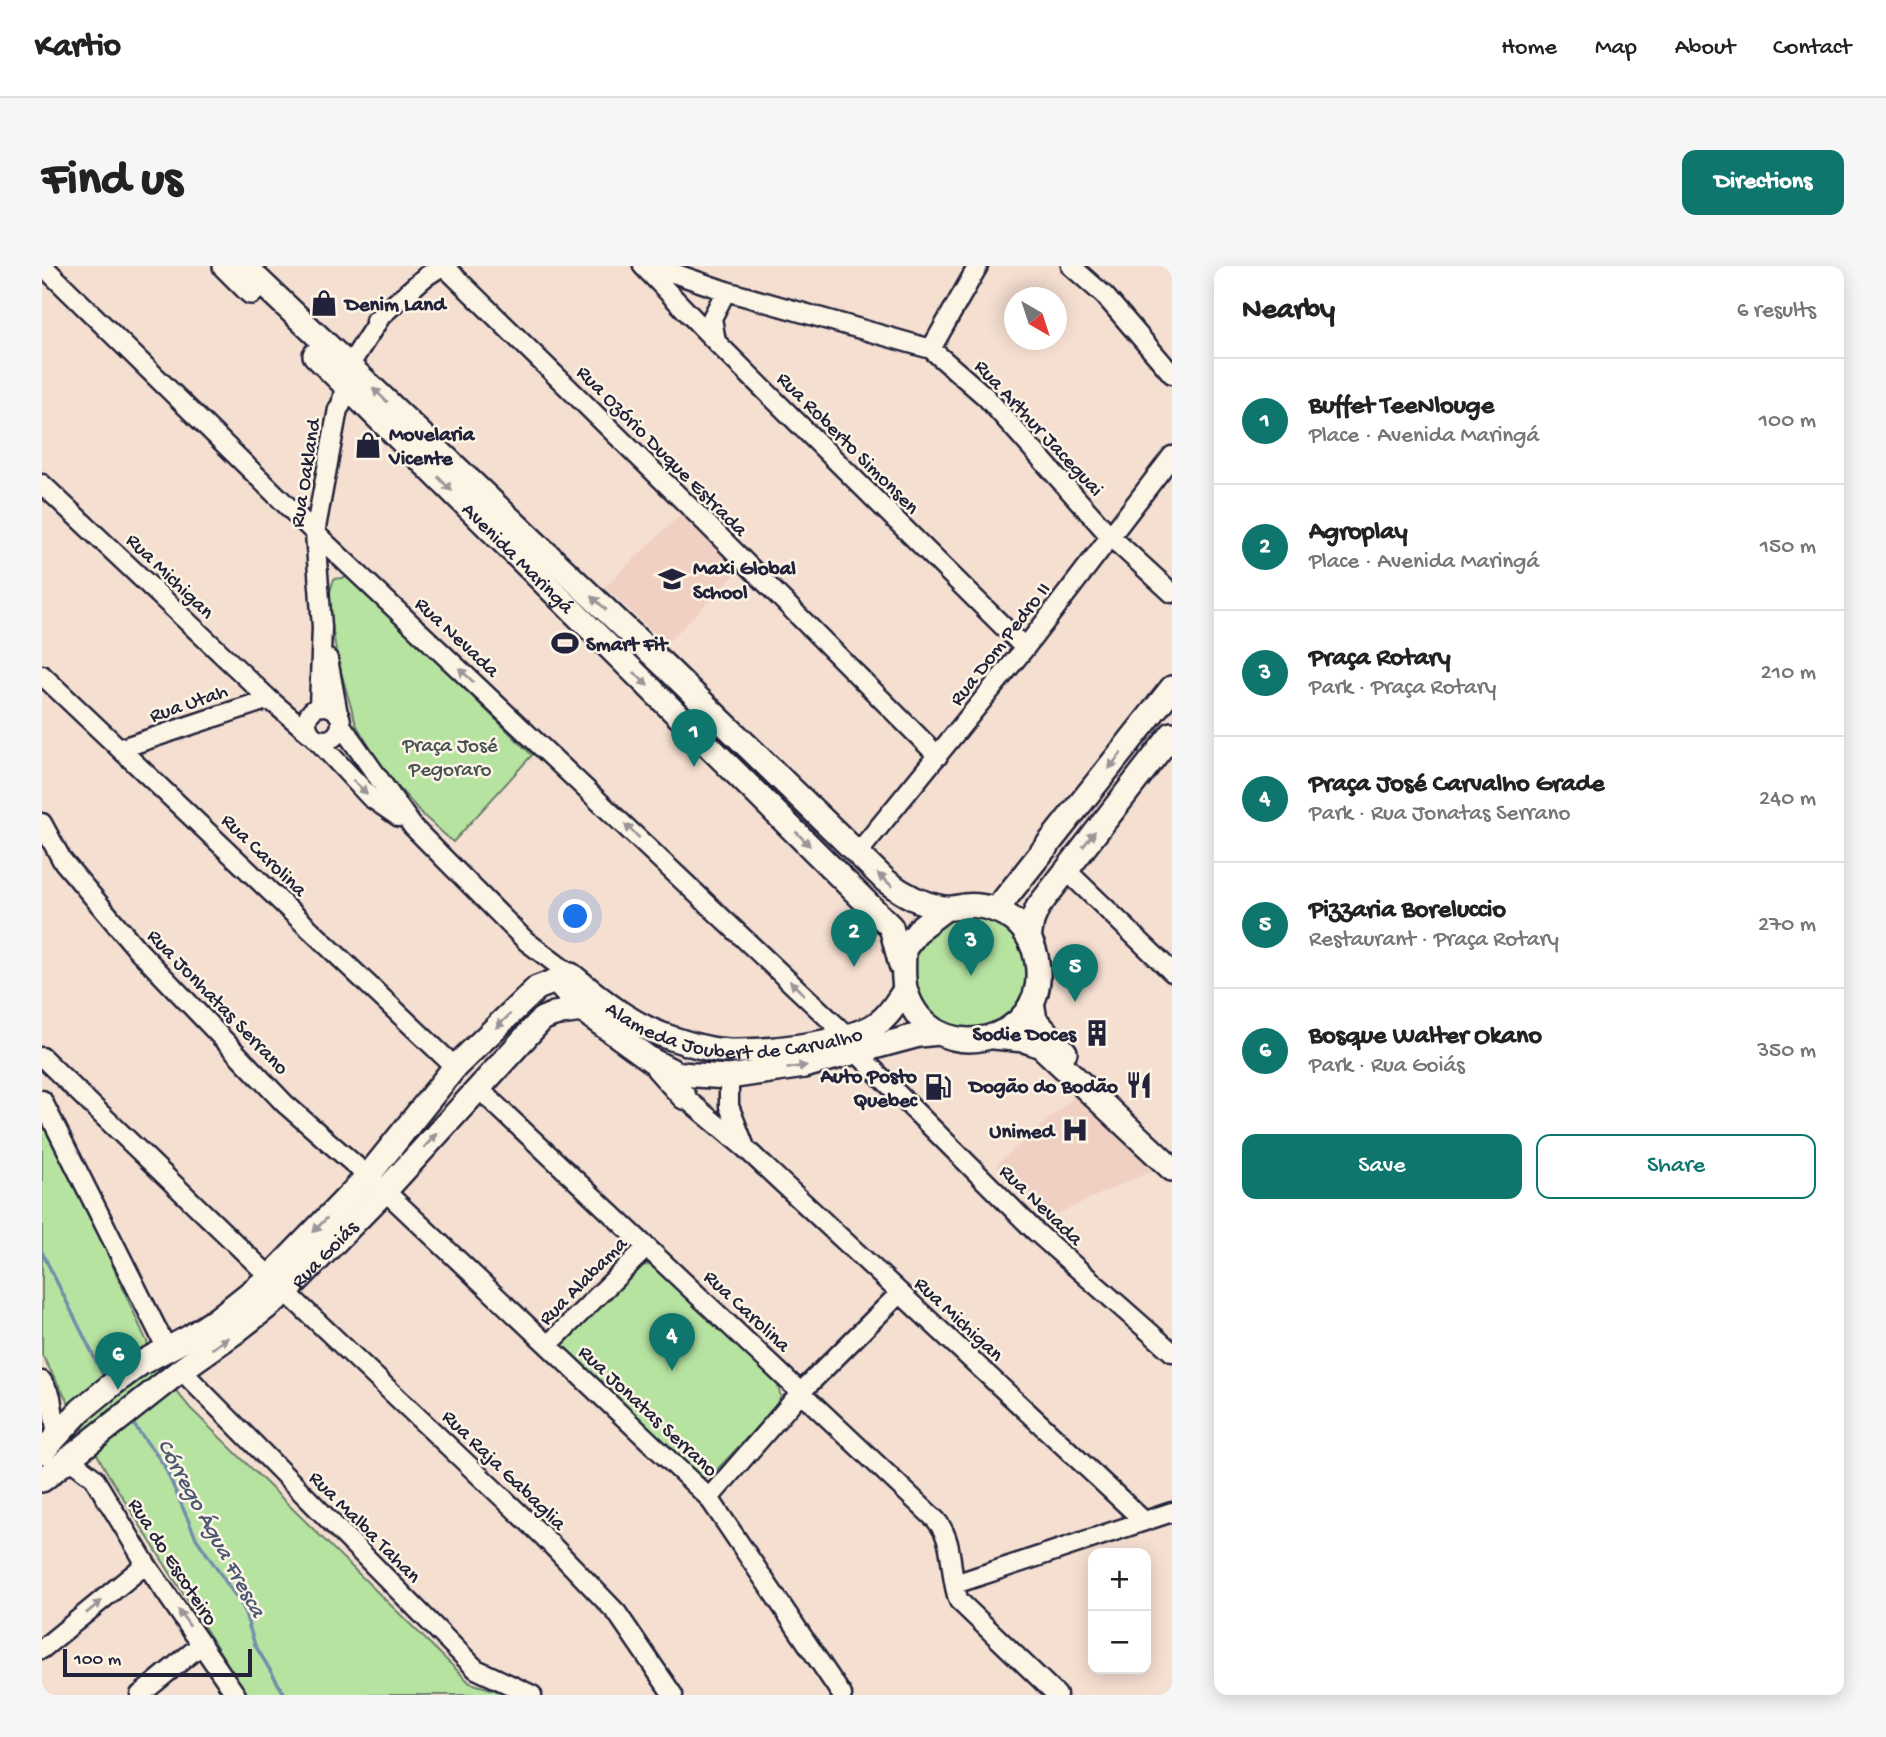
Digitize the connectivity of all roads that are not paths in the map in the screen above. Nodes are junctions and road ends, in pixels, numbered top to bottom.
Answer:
1 (43, 266) edge
2 (225, 266) edge
3 (244, 266) edge
4 (443, 266) edge
5 (643, 266) edge
6 (653, 266) edge
7 (978, 266) edge
8 (1071, 266) edge
9 (726, 291) junction
10 (716, 342) junction
11 (931, 349) junction
12 (343, 372) junction
13 (1172, 374) edge
14 (1172, 456) edge
15 (42, 484) edge
16 (315, 533) junction
17 (1110, 536) junction
18 (1172, 593) edge
19 (322, 627) junction
20 (1025, 648) junction
21 (42, 675) edge
22 (1172, 688) edge
23 (269, 699) junction
24 (314, 710) junction
25 (340, 720) junction
26 (1147, 720) junction
27 (312, 736) junction
28 (1170, 743) edge
29 (122, 748) junction
30 (938, 756) junction
31 (42, 824) edge
32 (413, 827) junction
33 (857, 854) junction
34 (1065, 869) junction
35 (946, 908) junction
36 (996, 910) junction
37 (1029, 938) junction
38 (1172, 972) edge
39 (564, 978) junction
40 (905, 986) junction
41 (1032, 1002) junction
42 (582, 1010) junction
43 (939, 1033) junction
44 (994, 1037) junction
45 (852, 1044) junction
46 (712, 1049) junction
47 (651, 1060) junction
48 (44, 1066) edge
49 (456, 1067) junction
50 (678, 1074) junction
51 (729, 1086) junction
52 (478, 1088) junction
53 (42, 1100) edge
54 (690, 1103) junction
55 (745, 1148) junction
56 (1172, 1152) edge
57 (1172, 1169) edge
58 (376, 1183) junction
59 (647, 1247) junction
60 (278, 1285) junction
61 (900, 1293) junction
62 (548, 1345) junction
63 (167, 1349) junction
64 (1172, 1352) edge
65 (181, 1370) junction
66 (42, 1381) edge
67 (801, 1392) junction
68 (91, 1440) junction
69 (53, 1441) edge
70 (68, 1458) junction
71 (94, 1478) junction
72 (42, 1480) edge
73 (709, 1498) junction
74 (1172, 1512) edge
75 (1144, 1521) junction
76 (146, 1564) junction
77 (955, 1584) junction
78 (202, 1644) junction
79 (42, 1649) edge
80 (140, 1695) edge
81 (236, 1695) edge
82 (532, 1695) edge
83 (674, 1695) edge
84 (842, 1695) edge
85 (1057, 1695) edge

1 - 16 street, Rua Nevada
2 - 12 main road, Avenida Maringá
3 - 12 main road, Avenida Maringá
4 - 12 street, Rua Oakland
4 - 30 street, Rua Ozório Duque Estrada
5 - 10 street, Rua Roberto Simonsen
6 - 9 street, Rua Arthur Jaceguai
7 - 11 street
8 - 13 street
9 - 10 street
9 - 11 street, Rua Arthur Jaceguai
10 - 20 street, Rua Roberto Simonsen
11 - 17 street, Rua Arthur Jaceguai
12 - 16 street, Rua Oakland
33 -> 12 main road, Avenida Maringá
12 -> 40 main road, Avenida Maringá
14 - 17 street, Rua Dom Pedro II
15 - 23 street, Rua Michigan
16 - 19 street, Rua Oakland
45 -> 16 street, Rua Nevada
17 - 18 street, Rua Arthur Jaceguai
17 - 20 street, Rua Dom Pedro II
19 - 24 street, Rua Oakland
19 - 25 street, Rua Oakland
20 - 30 street, Rua Dom Pedro II
21 - 29 street, Rua Carolina
22 - 26 main road
23 - 24 street, Rua Michigan
23 - 27 street, Rua Michigan
23 - 29 street, Rua Utah
24 - 25 street
24 - 27 street
25 - 27 street
25 - 32 street, Rua Michigan
26 - 28 street
26 -> 36 main road
27 -> 32 street, Rua Michigan
34 -> 28 main road
29 - 49 street, Rua Carolina
30 - 33 street, Rua Dom Pedro II
31 - 58 street, Rua Jonhatas Serrano
32 - 39 street, Rua Michigan
35 -> 33 main road, Avenida Maringá
34 - 37 main road
34 - 38 street
35 - 36 main road
35 - 40 main road
36 - 37 main road
37 - 41 main road
39 - 42 main road, Alameda Joubert de Carvalho
39 - 46 main road, Alameda Joubert de Carvalho
39 -> 49 main road, Rua Goiás
40 - 43 main road
40 - 45 main road, Alameda Joubert de Carvalho
41 - 44 main road
41 - 56 main road
42 - 47 main road, Alameda Joubert de Carvalho
42 - 52 main road, Rua Goiás
43 - 44 main road
43 - 45 main road, Alameda Joubert de Carvalho
44 - 57 main road
45 - 46 main road, Alameda Joubert de Carvalho
51 -> 45 main road, Alameda Joubert de Carvalho
45 - 64 street, Rua Nevada
46 - 50 main road
46 - 51 main road
47 - 50 main road, Alameda Joubert de Carvalho
47 - 54 main road
48 - 60 street, Rua Raja Gabaglia
49 - 58 main road, Rua Goiás
50 - 51 main road, Alameda Joubert de Carvalho
50 - 54 street
51 - 54 street
51 - 55 street, Rua Michigan
58 -> 52 main road, Rua Goiás
52 - 59 street, Rua Carolina
53 - 63 street
54 - 55 street, Rua Michigan
55 - 61 street, Rua Michigan
58 - 60 main road, Rua Goiás
58 - 62 street, Rua Jonatas Serrano
59 - 62 street, Rua Alabama
59 - 67 street, Rua Carolina
60 - 63 main road, Rua Goiás
65 -> 60 main road, Rua Goiás
60 - 83 street, Rua Raja Gabaglia
61 - 67 street
61 - 75 street, Rua Michigan
62 - 73 street, Rua Jonatas Serrano
63 - 69 main road, Rua Goiás
65 - 68 main road, Rua Goiás
65 - 69 main road
65 - 82 street, Rua Malba Tahan
66 - 69 street
67 - 73 street
67 - 77 street, Rua Carolina
68 - 70 main road, Rua Goiás
68 - 71 street
69 - 70 main road
70 - 71 street, Rua do Escoteiro
70 - 72 main road, Rua Goiás
71 - 76 street, Rua do Escoteiro
73 - 84 street, Rua Jonatas Serrano
74 - 75 street
75 - 77 street
78 -> 76 street, Rua do Escoteiro
79 -> 76 street
77 - 85 street
78 - 80 street
78 - 81 street, Rua do Escoteiro

